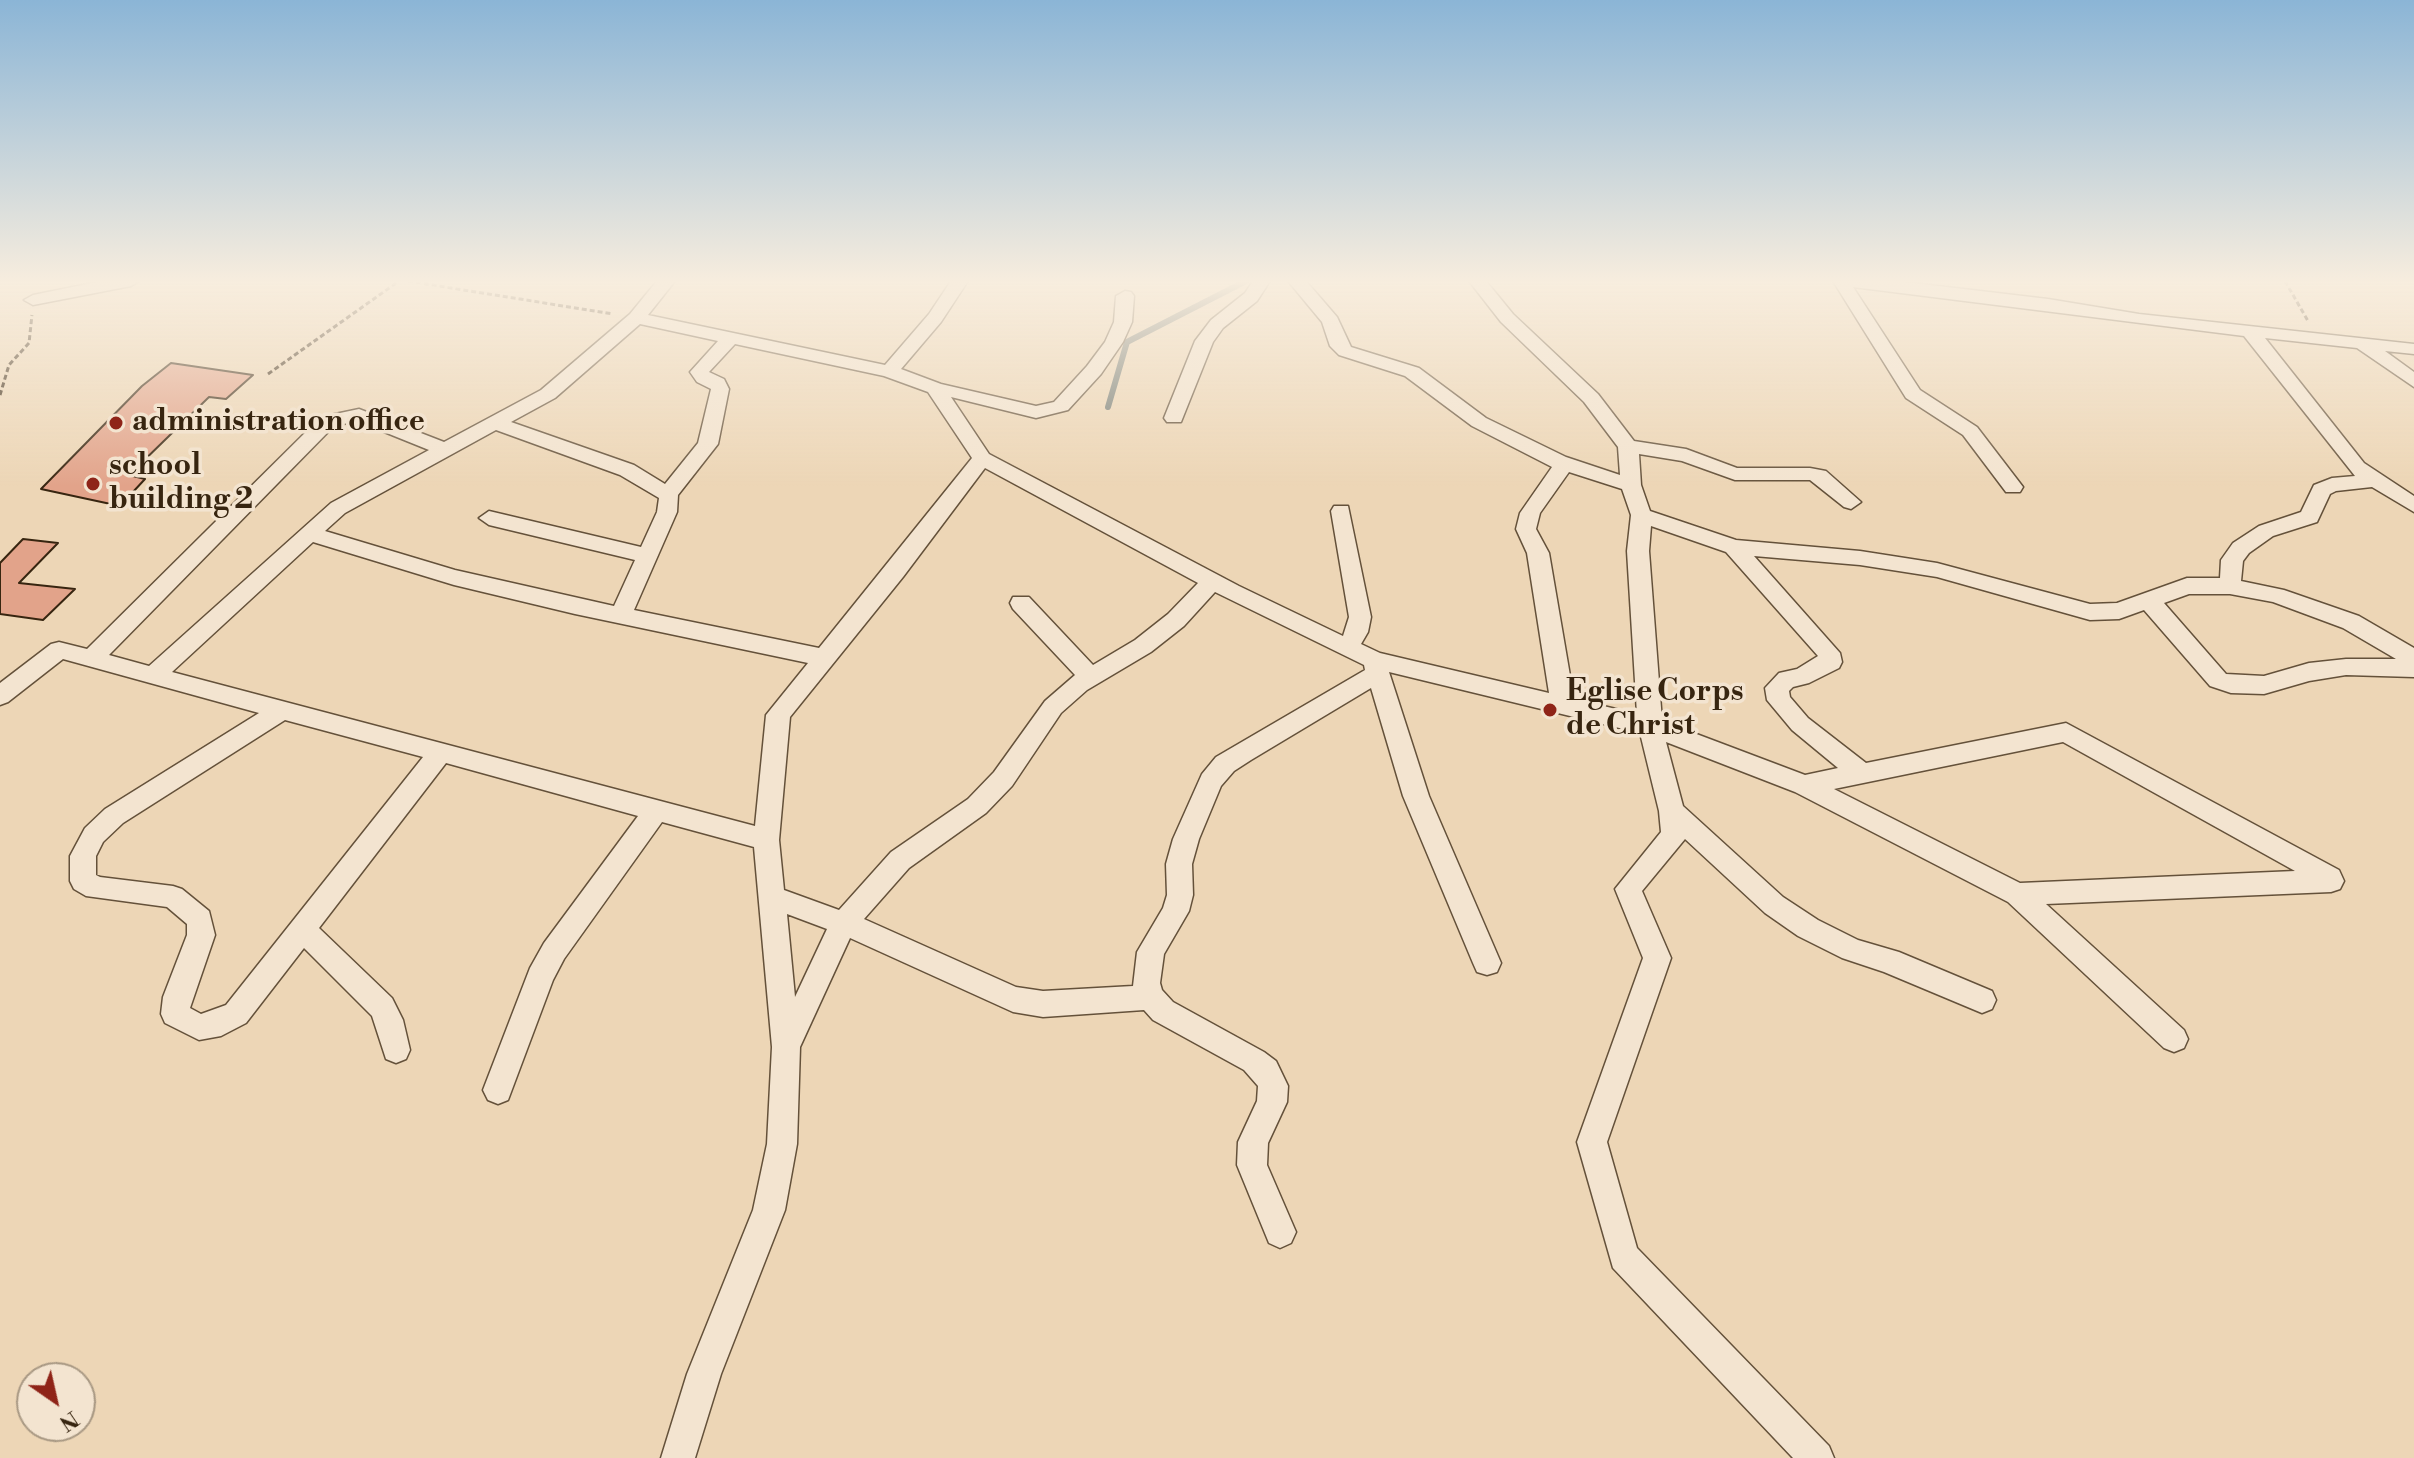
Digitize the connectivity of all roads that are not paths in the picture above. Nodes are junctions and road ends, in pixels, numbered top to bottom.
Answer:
1 (600, 349) edge
2 (721, 349) edge
3 (788, 349) edge
4 (908, 349) edge
5 (1109, 349) edge
6 (1201, 349) edge
7 (1343, 349) edge
8 (1540, 349) edge
9 (1886, 349) edge
10 (2264, 349) edge
11 (2369, 349) edge
12 (889, 371) junction
13 (2414, 381) edge
14 (935, 388) junction
15 (1174, 418) dead end
16 (494, 423) junction
17 (1628, 446) junction
18 (446, 450) junction
19 (982, 458) junction
20 (1565, 464) junction
21 (2373, 480) junction
22 (1631, 485) junction
23 (2013, 487) dead end
24 (668, 494) junction
25 (1851, 502) dead end
26 (2414, 505) edge
27 (1341, 511) dead end
28 (1641, 515) junction
29 (489, 518) dead end
30 (309, 534) junction
31 (1734, 547) junction
32 (647, 556) junction
33 (1213, 581) junction
34 (2230, 586) junction
35 (2150, 602) junction
36 (1021, 603) dead end
37 (621, 615) junction
38 (1348, 647) junction
39 (825, 658) junction
40 (91, 659) junction
41 (2414, 659) edge
42 (1376, 666) junction
43 (2414, 668) edge
44 (153, 675) junction
45 (1091, 677) junction
46 (0, 696) edge
47 (1563, 704) junction
48 (282, 710) junction
49 (1650, 726) junction
50 (440, 753) junction
51 (1860, 772) junction
52 (1804, 785) junction
53 (657, 810) junction
54 (1672, 811) junction
55 (766, 840) junction
56 (2017, 894) junction
57 (771, 897) junction
58 (843, 924) junction
59 (302, 929) junction
60 (1487, 963) dead end
61 (1150, 997) junction
62 (1982, 1000) dead end
63 (2174, 1039) dead end
64 (786, 1047) junction
65 (396, 1050) dead end
66 (498, 1090) dead end
67 (1280, 1232) dead end
68 (678, 1458) edge
69 (1817, 1458) edge

1 - 16 street
2 - 24 street
3 - 12 street
4 - 12 street
5 - 14 street
6 - 15 street
7 - 20 street
8 - 17 street
9 - 23 street
10 - 21 street
11 - 13 street
12 - 14 street
14 - 19 street
16 - 18 street
16 - 24 street
17 - 22 street
17 - 25 street
18 - 30 street
18 - 40 street
19 - 33 street
19 - 39 street
20 - 22 street
20 - 47 street
21 - 26 street
21 - 34 street
22 - 28 street
24 - 32 street
27 - 38 street
28 - 31 street
28 - 49 street
29 - 32 street
30 - 37 street
30 - 44 street
31 - 35 street
31 - 51 street
32 - 37 street
33 - 38 street
33 - 45 street
34 - 35 street
34 - 41 street
35 - 43 street
36 - 45 street
37 - 39 street
38 - 42 street
39 - 55 street
40 - 44 street
40 - 46 street
42 - 47 street
42 - 60 street
42 - 61 street
44 - 48 street
45 - 58 street
47 - 49 street
48 - 50 street
48 - 59 street
49 - 52 street
49 - 54 street
50 - 53 street
50 - 59 street
51 - 52 street
51 - 56 street
52 - 56 street
53 - 55 street
53 - 66 street
54 - 62 street
54 - 69 street
55 - 57 street
56 - 63 street
57 - 58 street
57 - 64 street
58 - 61 street
58 - 64 street
59 - 65 street
61 - 67 street
64 - 68 street

